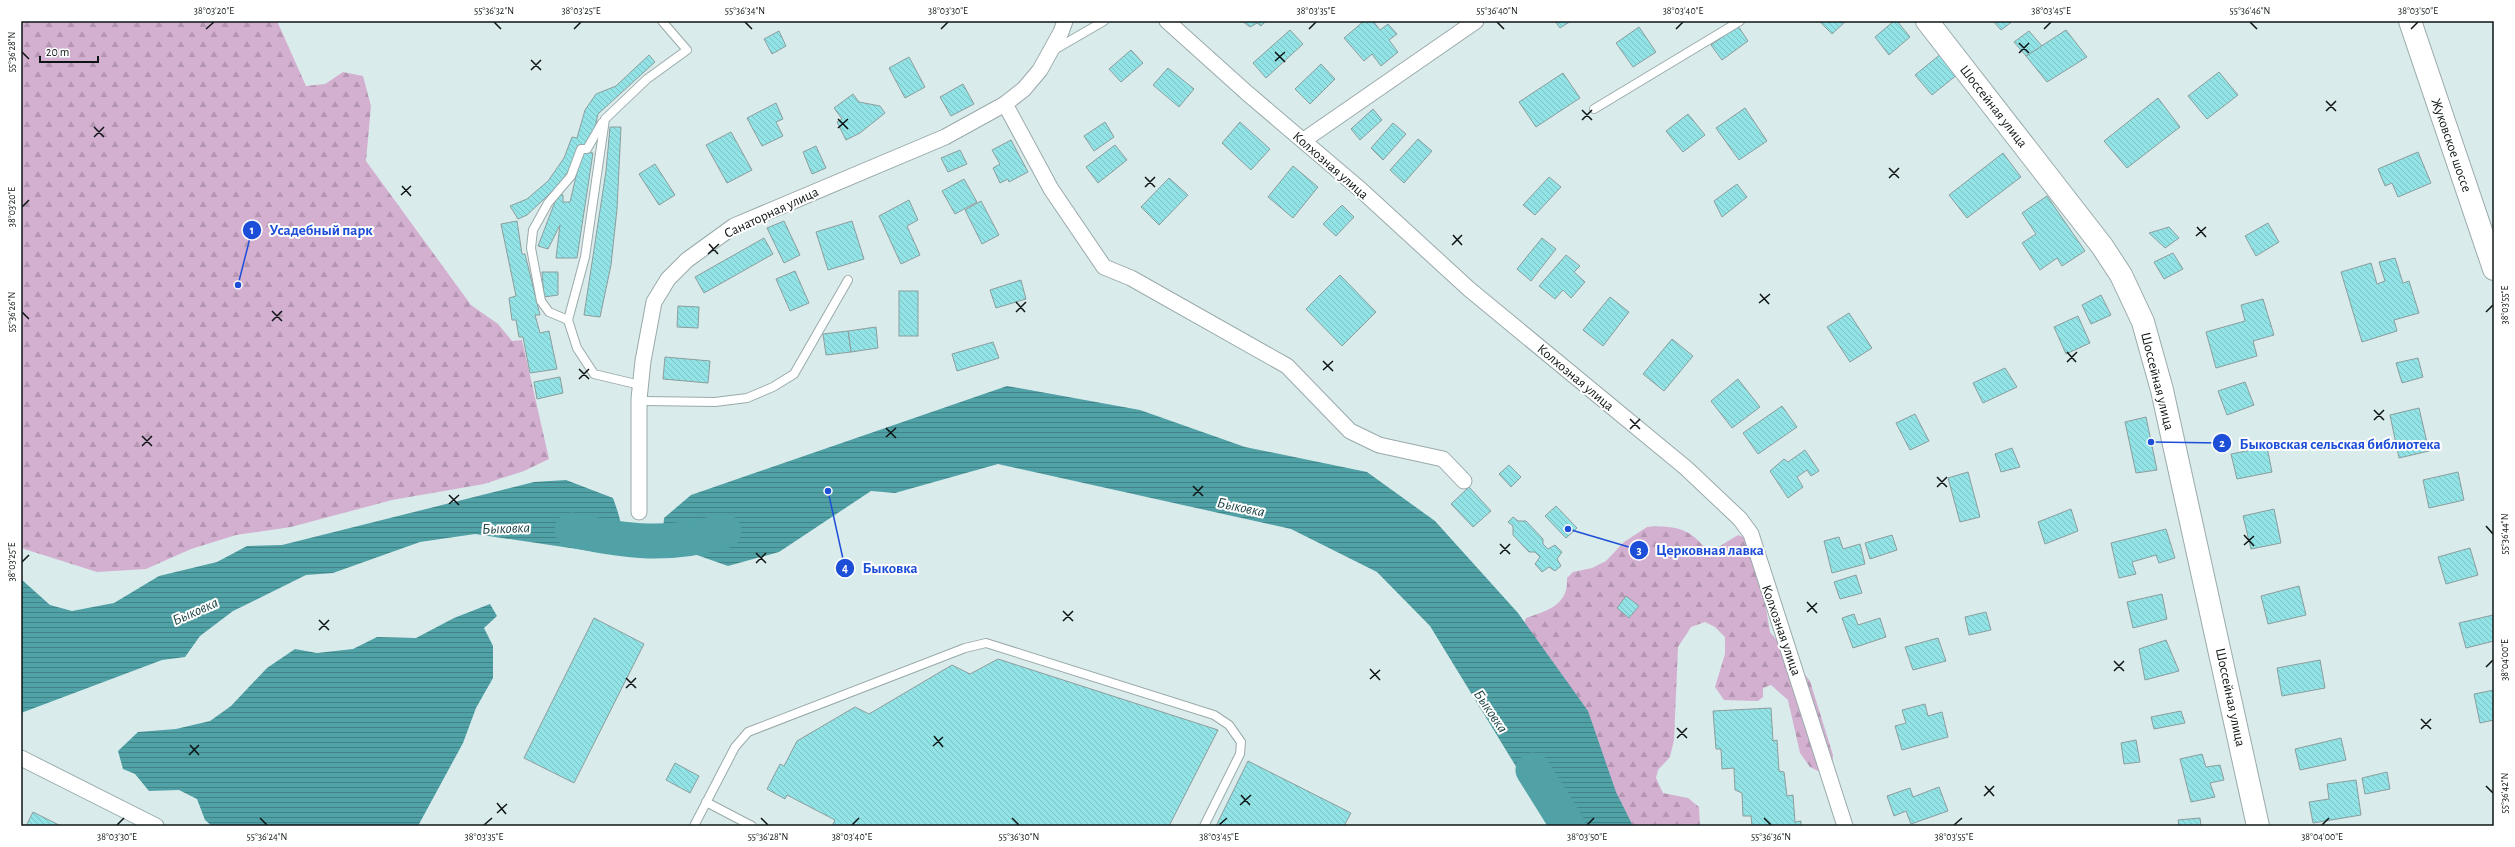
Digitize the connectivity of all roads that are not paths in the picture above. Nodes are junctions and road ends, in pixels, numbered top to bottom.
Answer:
1 (662, 21) edge
2 (1065, 21) edge
3 (1104, 21) edge
4 (1167, 21) edge
5 (1476, 21) edge
6 (1740, 21) edge
7 (1927, 21) edge
8 (2410, 21) edge
9 (1050, 52) junction
10 (1005, 104) junction
11 (1594, 109) dead end
12 (605, 119) junction
13 (1304, 140) junction
14 (2494, 269) edge
15 (848, 280) dead end
16 (568, 320) junction
17 (640, 386) junction
18 (645, 400) dead end
19 (1464, 481) dead end
20 (639, 512) dead end
21 (21, 758) edge
22 (706, 802) junction
23 (156, 826) edge
24 (694, 826) edge
25 (752, 826) edge
26 (1204, 826) edge
27 (1845, 826) edge
28 (2258, 826) edge

1 - 12 lane
2 - 9 street, Санаторная улица
3 - 9 lane
4 - 13 street, Колхозная улица
5 - 13 street
6 - 11 lane
7 - 28 street, Шоссейная улица
8 - 14 street, Жуковское шоссе
9 - 10 street, Санаторная улица
10 - 17 street, Санаторная улица
10 - 19 street
12 - 16 lane
12 - 16 lane
13 - 27 street, Колхозная улица
15 - 18 lane
16 - 17 lane
17 - 20 street, Санаторная улица
21 - 23 street
22 - 24 lane
22 - 25 lane
22 - 26 lane

